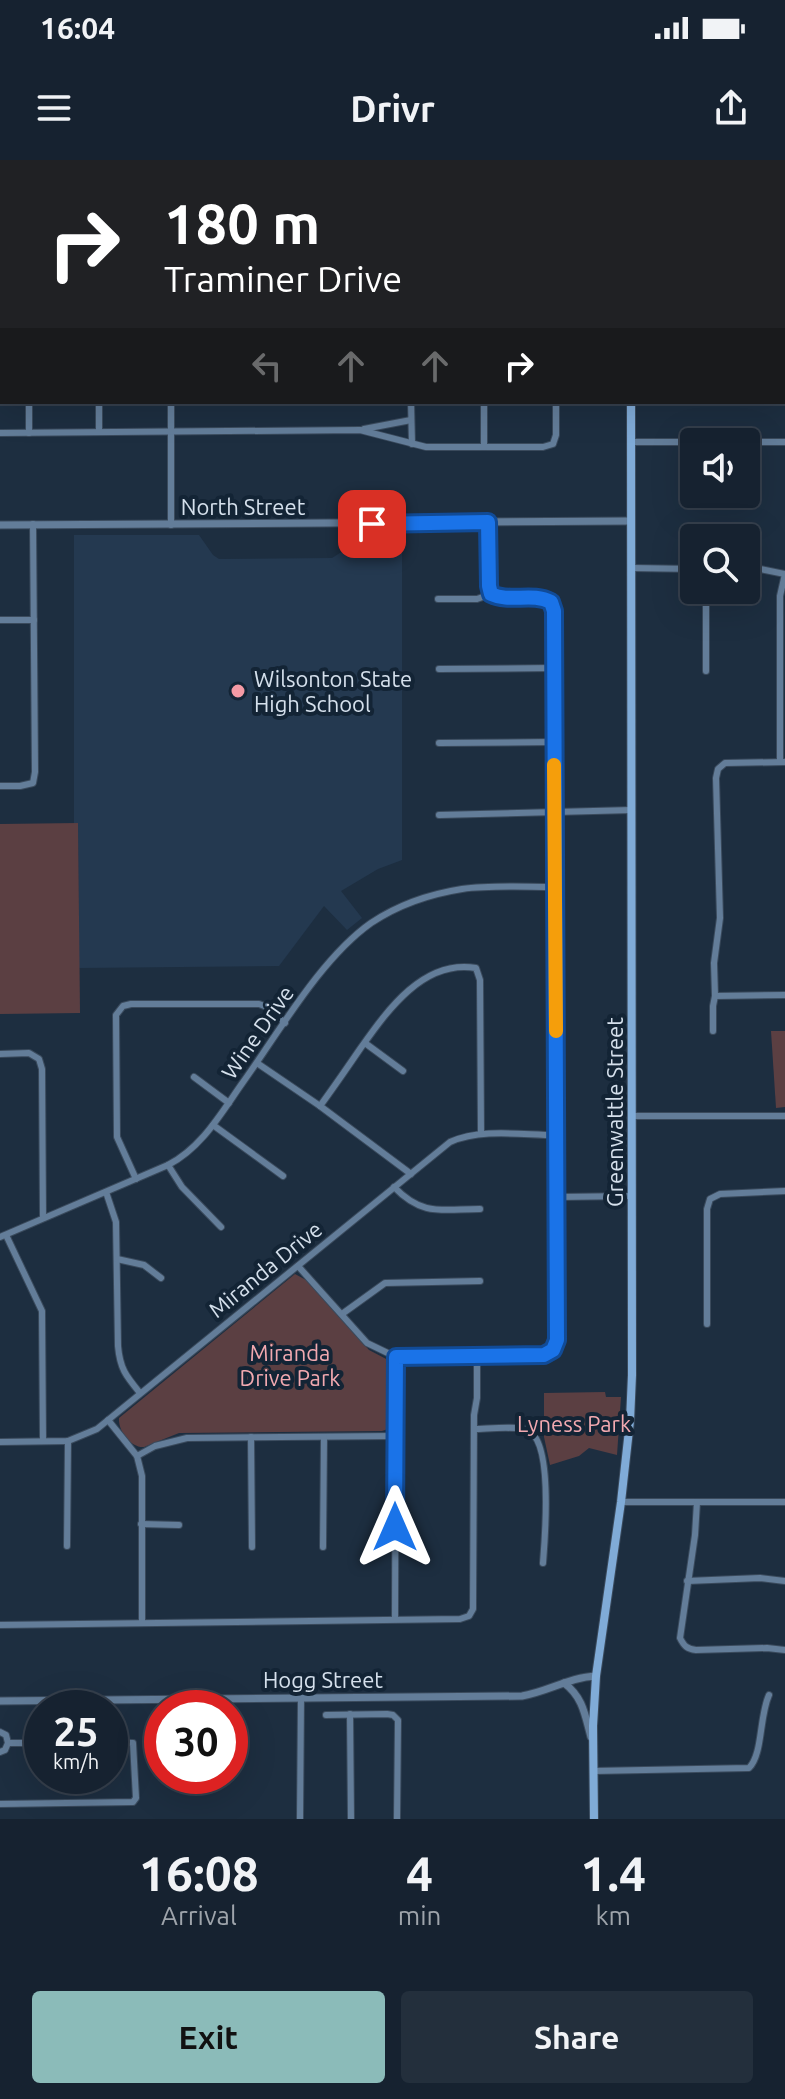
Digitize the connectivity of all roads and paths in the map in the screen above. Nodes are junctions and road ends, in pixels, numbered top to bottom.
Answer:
1 (29, 404) edge
2 (99, 404) edge
3 (171, 404) edge
4 (411, 404) edge
5 (484, 404) edge
6 (556, 404) edge
7 (631, 404) edge
8 (411, 420) junction
9 (360, 430) junction
10 (171, 431) junction
11 (99, 432) junction
12 (0, 433) edge
13 (29, 433) junction
14 (631, 442) junction
15 (785, 442) edge
16 (412, 444) junction
17 (484, 447) junction
18 (631, 521) junction
19 (488, 522) junction
20 (33, 524) junction
21 (0, 525) edge
22 (171, 525) junction
23 (632, 568) junction
24 (680, 569) edge
25 (760, 569) edge
26 (785, 574) edge
27 (491, 594) junction
28 (438, 599) dead end
29 (706, 604) edge
30 (0, 620) edge
31 (34, 620) junction
32 (554, 668) junction
33 (439, 669) dead end
34 (706, 671) dead end
35 (554, 742) junction
36 (439, 743) dead end
37 (782, 762) edge
38 (0, 786) edge
39 (632, 810) junction
40 (555, 812) junction
41 (439, 815) dead end
42 (554, 887) junction
43 (785, 995) edge
44 (715, 996) junction
45 (285, 1023) junction
46 (713, 1031) dead end
47 (365, 1043) junction
48 (0, 1054) edge
49 (257, 1063) junction
50 (403, 1071) dead end
51 (194, 1077) dead end
52 (229, 1103) junction
53 (320, 1106) junction
54 (632, 1116) junction
55 (785, 1116) edge
56 (213, 1125) junction
57 (481, 1134) junction
58 (556, 1135) junction
59 (168, 1165) junction
60 (411, 1174) junction
61 (283, 1176) dead end
62 (136, 1179) junction
63 (394, 1187) junction
64 (785, 1191) edge
65 (106, 1192) junction
66 (632, 1196) junction
67 (557, 1197) junction
68 (480, 1209) dead end
69 (43, 1218) junction
70 (221, 1227) dead end
71 (3, 1236) edge
72 (117, 1259) junction
73 (298, 1266) junction
74 (161, 1278) dead end
75 (480, 1281) dead end
76 (342, 1314) junction
77 (707, 1324) dead end
78 (477, 1355) junction
79 (396, 1357) junction
80 (140, 1393) junction
81 (108, 1420) junction
82 (474, 1429) junction
83 (395, 1436) junction
84 (251, 1437) junction
85 (324, 1437) junction
86 (43, 1441) junction
87 (68, 1441) junction
88 (0, 1442) edge
89 (137, 1456) junction
90 (621, 1502) junction
91 (697, 1502) junction
92 (785, 1502) edge
93 (141, 1524) junction
94 (179, 1525) dead end
95 (67, 1546) dead end
96 (252, 1547) dead end
97 (323, 1547) dead end
98 (543, 1563) dead end
99 (687, 1581) junction
100 (785, 1581) edge
101 (395, 1619) junction
102 (142, 1623) junction
103 (0, 1625) edge
104 (785, 1650) edge
105 (596, 1676) junction
106 (564, 1683) junction
107 (769, 1695) dead end
108 (301, 1698) junction
109 (0, 1701) edge
110 (350, 1714) junction
111 (326, 1715) dead end
112 (0, 1732) edge
113 (8, 1743) junction
114 (24, 1743) edge
115 (128, 1743) edge
116 (593, 1746) junction
117 (0, 1752) edge
118 (593, 1771) junction
119 (0, 1804) edge
120 (300, 1819) edge
121 (351, 1819) edge
122 (397, 1819) edge
123 (594, 1819) edge

1 - 13 street
2 - 11 street
3 - 10 street
4 - 8 street
5 - 17 street
6 - 17 street
7 - 14 main road, Greenwattle Street
8 - 9 street
8 - 16 street
9 - 10 street
9 - 16 street
10 - 11 street
10 - 22 street
11 - 13 street
12 - 13 street
14 - 15 street
14 - 18 main road, Greenwattle Street
16 - 17 street
18 - 19 street, North Street
18 - 23 main road, Greenwattle Street
19 - 22 street, North Street
19 - 27 street
20 - 21 street, North Street
20 - 22 street, North Street
20 - 31 street
23 - 24 street
23 - 39 main road, Greenwattle Street
25 - 26 street
26 - 37 street
27 - 28 street
27 - 32 street
29 - 34 street
30 - 31 street
31 - 38 street
32 - 33 street
32 - 35 street
35 - 36 street
35 - 40 street
37 - 44 street
39 - 40 street
39 - 54 main road, Greenwattle Street
40 - 41 street
40 - 42 street
42 - 45 street, Wine Drive
42 - 58 street
43 - 44 street
44 - 46 street
45 - 49 street, Wine Drive
45 - 62 street
47 - 50 street
47 - 53 street
47 - 57 street
48 - 69 street
49 - 52 street, Wine Drive
49 - 53 street
51 - 52 street
52 - 56 street, Wine Drive
53 - 60 street
54 - 55 street
54 - 66 main road, Greenwattle Street
56 - 59 street, Wine Drive
56 - 61 street
57 - 58 street, Miranda Drive
57 - 60 street, Miranda Drive
58 - 67 street
59 - 62 street, Wine Drive
59 - 70 street
60 - 63 street, Miranda Drive
62 - 65 street, Wine Drive
63 - 68 street
63 - 73 street, Miranda Drive
64 - 77 street
65 - 69 street, Wine Drive
65 - 72 street
66 - 67 street
66 - 90 main road, Greenwattle Street
67 - 78 street
69 - 71 street, Wine Drive
71 - 86 street
72 - 74 street
72 - 80 street
73 - 76 street
73 - 80 street, Miranda Drive
75 - 76 street
76 - 79 street
78 - 79 street
78 - 82 street
79 - 83 street
80 - 81 street, Miranda Drive
81 - 87 street, Miranda Drive
81 - 89 street
82 - 98 street
82 - 101 street
83 - 85 street
83 - 101 street
84 - 85 street
84 - 89 street
84 - 96 street
85 - 97 street
86 - 87 street, Miranda Drive
86 - 88 street, Miranda Drive
87 - 95 street
89 - 93 street
90 - 91 street
90 - 105 main road, Greenwattle Street
91 - 92 street
91 - 99 street
93 - 94 street
93 - 102 street
99 - 100 street
99 - 104 street
101 - 102 street
102 - 103 street
105 - 106 street, Hogg Street
105 - 116 main road, Greenwattle Street
106 - 108 street, Hogg Street
106 - 116 street
107 - 118 street
108 - 109 street, Hogg Street
108 - 120 street
110 - 111 street
110 - 121 street
110 - 122 street
112 - 113 street
113 - 114 street
113 - 117 street
115 - 119 street
116 - 118 main road, Greenwattle Street
118 - 123 main road, Greenwattle Street

